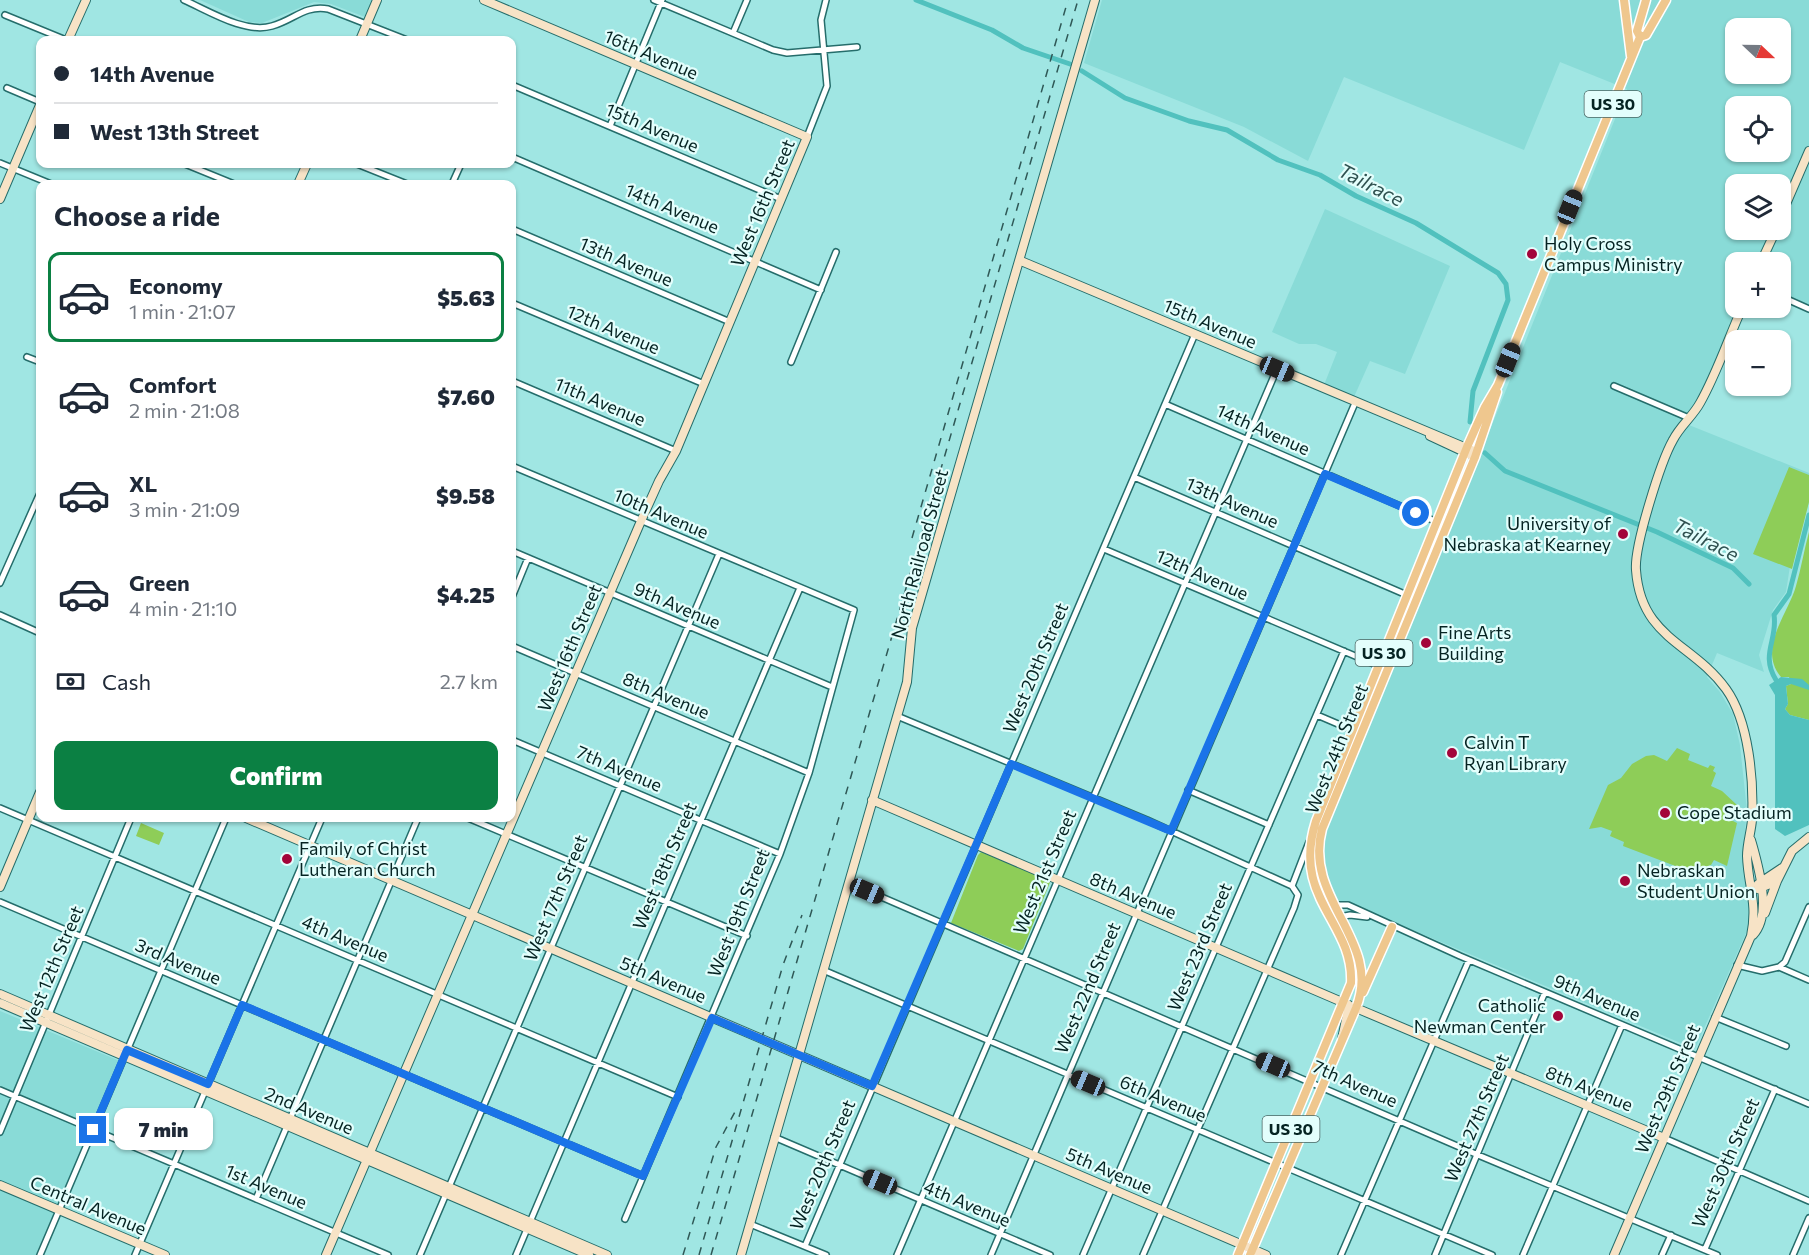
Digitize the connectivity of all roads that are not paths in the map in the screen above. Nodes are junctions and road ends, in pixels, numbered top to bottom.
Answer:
1 (86, 0) edge
2 (184, 0) edge
3 (377, 0) edge
4 (484, 0) edge
5 (654, 0) edge
6 (747, 0) edge
7 (826, 0) edge
8 (1095, 0) edge
9 (1624, 0) edge
10 (1646, 0) edge
11 (1666, 0) edge
12 (662, 2) edge
13 (5, 15) dead end
14 (367, 24) junction
15 (733, 33) junction
16 (57, 36) edge
17 (69, 36) edge
18 (362, 36) edge
19 (397, 36) edge
20 (1640, 37) junction
21 (857, 47) dead end
22 (824, 51) junction
23 (1631, 58) junction
24 (636, 65) junction
25 (516, 87) edge
26 (7, 88) dead end
27 (36, 102) edge
28 (36, 114) edge
29 (610, 126) junction
30 (807, 137) junction
31 (1809, 151) edge
32 (516, 159) edge
33 (0, 163) edge
34 (195, 168) edge
35 (367, 168) edge
36 (13, 169) junction
37 (41, 180) edge
38 (224, 180) edge
39 (396, 180) edge
40 (1791, 193) edge
41 (0, 199) edge
42 (781, 199) junction
43 (516, 231) edge
44 (836, 252) dead end
45 (755, 261) junction
46 (1021, 261) junction
47 (821, 290) junction
48 (1791, 301) edge
49 (516, 305) edge
50 (1809, 309) edge
51 (1738, 318) edge
52 (730, 322) junction
53 (1195, 334) junction
54 (27, 357) dead end
55 (36, 360) edge
56 (791, 362) dead end
57 (1277, 369) junction
58 (516, 383) edge
59 (704, 384) junction
60 (1498, 385) junction
61 (1614, 386) dead end
62 (1355, 403) junction
63 (1165, 404) junction
64 (1689, 418) junction
65 (1247, 439) junction
66 (1466, 450) junction
67 (676, 452) junction
68 (1476, 455) junction
69 (516, 468) edge
70 (1325, 474) junction
71 (1134, 477) junction
72 (36, 502) edge
73 (1216, 512) junction
74 (641, 521) junction
75 (1437, 522) junction
76 (1444, 530) junction
77 (1295, 547) junction
78 (1104, 549) junction
79 (516, 553) edge
80 (719, 554) junction
81 (528, 558) junction
82 (0, 583) edge
83 (1185, 584) junction
84 (516, 587) edge
85 (800, 588) junction
86 (610, 594) junction
87 (1408, 594) junction
88 (1416, 599) junction
89 (854, 610) joint
90 (0, 615) edge
91 (1264, 619) junction
92 (688, 627) junction
93 (36, 631) edge
94 (516, 648) edge
95 (1344, 651) junction
96 (769, 661) junction
97 (1378, 666) junction
98 (1388, 670) junction
99 (575, 674) junction
100 (832, 687) junction
101 (654, 706) junction
102 (1317, 715) junction
103 (897, 716) junction
104 (1352, 730) junction
105 (735, 741) junction
106 (516, 742) edge
107 (542, 753) junction
108 (1011, 764) junction
109 (809, 772) junction
110 (620, 785) junction
111 (1188, 790) junction
112 (1093, 798) junction
113 (872, 800) junction
114 (36, 801) edge
115 (0, 808) edge
116 (516, 813) edge
117 (28, 820) junction
118 (701, 821) junction
119 (129, 822) edge
120 (224, 822) edge
121 (255, 822) edge
122 (320, 822) edge
123 (416, 822) edge
124 (478, 822) edge
125 (512, 822) edge
126 (1269, 825) junction
127 (1171, 831) junction
128 (507, 834) junction
129 (1311, 837) junction
130 (1809, 837) edge
131 (310, 845) junction
132 (976, 845) junction
133 (780, 854) junction
134 (115, 857) junction
135 (585, 867) junction
136 (1251, 867) junction
137 (1782, 868) junction
138 (391, 880) junction
139 (1058, 880) junction
140 (1778, 881) junction
141 (849, 883) junction
142 (1292, 886) junction
143 (0, 887) edge
144 (1757, 887) junction
145 (195, 891) junction
146 (0, 902) edge
147 (666, 902) junction
148 (1328, 906) junction
149 (1809, 907) edge
150 (1136, 914) junction
151 (472, 915) junction
152 (1762, 916) junction
153 (1374, 919) junction
154 (1341, 921) junction
155 (942, 923) junction
156 (276, 926) junction
157 (1392, 927) junction
158 (747, 936) junction
159 (1751, 936) junction
160 (81, 937) junction
161 (551, 948) junction
162 (1216, 948) junction
163 (1024, 958) junction
164 (357, 960) junction
165 (1469, 960) junction
166 (1737, 965) junction
167 (1779, 967) junction
168 (824, 970) junction
169 (1267, 970) junction
170 (161, 971) junction
171 (1809, 980) edge
172 (632, 983) junction
173 (1103, 992) junction
174 (1545, 992) junction
175 (0, 994) edge
176 (438, 995) junction
177 (0, 1003) edge
178 (1345, 1003) junction
179 (1357, 1004) junction
180 (242, 1005) junction
181 (907, 1006) junction
182 (1715, 1017) junction
183 (712, 1018) junction
184 (47, 1019) junction
185 (1622, 1025) junction
186 (1182, 1026) junction
187 (517, 1028) junction
188 (1342, 1039) junction
189 (323, 1040) junction
190 (989, 1041) junction
191 (1434, 1041) junction
192 (1786, 1046) dead end
193 (1233, 1048) junction
194 (126, 1053) junction
195 (799, 1055) junction
196 (1698, 1057) junction
197 (598, 1063) junction
198 (404, 1074) junction
199 (1068, 1074) junction
200 (1511, 1074) junction
201 (1312, 1082) junction
202 (872, 1086) junction
203 (1322, 1086) junction
204 (207, 1087) junction
205 (1775, 1089) junction
206 (0, 1090) edge
207 (1809, 1095) edge
208 (15, 1096) junction
209 (678, 1097) junction
210 (1807, 1103) edge
211 (1588, 1105) junction
212 (483, 1108) junction
213 (1147, 1108) junction
214 (954, 1121) junction
215 (1401, 1121) junction
216 (288, 1122) junction
217 (93, 1130) junction
218 (1197, 1130) junction
219 (0, 1132) edge
220 (774, 1137) junction
221 (1664, 1138) junction
222 (564, 1143) junction
223 (1034, 1155) junction
224 (1478, 1155) junction
225 (368, 1157) junction
226 (1277, 1163) junction
227 (174, 1164) junction
228 (839, 1165) junction
229 (1287, 1168) junction
230 (1739, 1170) junction
231 (643, 1176) junction
232 (0, 1185) edge
233 (1553, 1185) junction
234 (1112, 1189) junction
235 (448, 1190) junction
236 (256, 1199) junction
237 (920, 1200) junction
238 (1365, 1201) junction
239 (1809, 1201) edge
240 (59, 1210) junction
241 (1162, 1210) junction
242 (1630, 1218) junction
243 (1809, 1218) edge
244 (625, 1219) dead end
245 (750, 1224) junction
246 (529, 1225) junction
247 (336, 1233) junction
248 (1000, 1234) junction
249 (1444, 1234) junction
250 (1671, 1235) junction
251 (558, 1238) junction
252 (140, 1244) junction
253 (1242, 1245) junction
254 (806, 1246) junction
255 (1705, 1250) junction
256 (1251, 1252) edge
257 (40, 1255) edge
258 (135, 1255) edge
259 (165, 1255) edge
260 (326, 1255) edge
261 (388, 1255) edge
262 (420, 1255) edge
263 (516, 1255) edge
264 (589, 1255) edge
265 (608, 1255) edge
266 (741, 1255) edge
267 (826, 1255) edge
268 (897, 1255) edge
269 (991, 1255) edge
270 (1050, 1255) edge
271 (1083, 1255) edge
272 (1143, 1255) edge
273 (1238, 1255) edge
274 (1266, 1255) edge
275 (1341, 1255) edge
276 (1435, 1255) edge
277 (1491, 1255) edge
278 (1523, 1255) edge
279 (1614, 1255) edge
280 (1662, 1255) edge
281 (1717, 1255) edge
282 (1793, 1255) edge

1 - 17 street
2 - 14 street
3 - 14 street
4 - 24 street, 16th Avenue
5 - 12 street
6 - 15 street
7 - 22 street, West 16th Street
8 - 46 street, North Railroad Street
9 - 23 main road
10 - 20 main road, West 24th Street / US 30
11 - 20 main road, West 24th Street / US 30
12 - 15 street
12 - 24 street
13 - 16 street
14 - 18 street
14 - 19 street
15 - 22 street
20 - 23 main road, West 24th Street / US 30
21 - 22 street
22 - 30 street, West 16th Street
23 - 60 main road, West 24th Street / US 30
24 - 29 street
24 - 30 street, 16th Avenue
25 - 29 street, 15th Avenue
26 - 27 street
28 - 36 street
29 - 42 street, 15th Avenue
30 - 42 street, West 16th Street
31 - 40 street
32 - 45 street, 14th Avenue
33 - 36 street
34 - 38 street
35 - 39 street
36 - 37 street
36 - 41 street
42 - 45 street, West 16th Street
43 - 52 street, 13th Avenue
44 - 47 street
45 - 47 street, 14th Avenue
45 - 52 street, West 16th Street
46 - 53 street, 15th Avenue
46 - 103 street, North Railroad Street
47 - 56 street
48 - 50 street
49 - 59 street, 12th Avenue
51 - 64 street
52 - 59 street, West 16th Street
53 - 57 street, 15th Avenue
53 - 63 street, West 20th Street
54 - 55 street
57 - 62 street, 15th Avenue
57 - 65 street, West 21st Street
58 - 67 street, 11th Avenue
59 - 67 street, West 16th Street
60 - 66 main road, West 24th Street / US 30
60 - 68 main road, West 24th Street / US 30
61 - 64 street
62 - 66 street, 15th Avenue
62 - 70 street, West 22nd Street
63 - 65 street, 14th Avenue
63 - 71 street, West 20th Street
64 - 144 street
65 - 70 street, 14th Avenue
65 - 73 street, West 21st Street
66 - 68 street, 15th Avenue
66 - 75 main road, West 24th Street / US 30
67 - 74 street, West 16th Street
68 - 76 main road, West 24th Street / US 30
69 - 74 street, 10th Avenue
70 - 75 street, 14th Avenue
70 - 77 street, West 22nd Street
71 - 73 street, 13th Avenue
71 - 78 street, West 20th Street
72 - 82 street
73 - 77 street, 13th Avenue
73 - 83 street, West 21st Street
74 - 80 street, 10th Avenue
74 - 86 street, West 16th Street
75 - 76 street, 14th Avenue
75 - 87 main road, West 24th Street / US 30
76 - 88 main road, West 24th Street / US 30
77 - 87 street, 13th Avenue
77 - 91 street, West 22nd Street
78 - 83 street, 12th Avenue
78 - 108 street, West 20th Street
79 - 81 street, 9th Avenue
80 - 85 street, 10th Avenue
80 - 92 street, West 17th Street
81 - 84 street
81 - 86 street, 9th Avenue
83 - 91 street, 12th Avenue
83 - 112 street, West 21st Street
85 - 89 street, 10th Avenue
85 - 96 street, West 18th Street
86 - 92 street, 9th Avenue
86 - 99 street, West 16th Street
87 - 88 street, 13th Avenue
87 - 97 main road, West 24th Street / US 30
88 - 98 main road, West 24th Street / US 30
89 - 100 street, West 19th Street
90 - 93 street
91 - 95 street, 12th Avenue
91 - 111 street, West 22nd Street
92 - 96 street, 9th Avenue
92 - 101 street, West 17th Street
94 - 99 street, 8th Avenue
95 - 97 street, 12th Avenue
95 - 102 street, West 23rd Street
96 - 100 street, 9th Avenue
96 - 105 street, West 18th Street
97 - 98 street, 12th Avenue
97 - 104 main road, West 24th Street / US 30
98 - 148 main road, West 24th Street / US 30
99 - 101 street, 8th Avenue
99 - 107 street, West 16th Street
100 - 109 street, West 19th Street
101 - 105 street, 8th Avenue
101 - 110 street, West 17th Street
102 - 104 street
102 - 126 street, West 23rd Street
103 - 108 street
103 - 113 street, North Railroad Street
104 - 129 main road, West 24th Street / US 30
105 - 109 street, 8th Avenue
105 - 118 street, West 18th Street
106 - 107 street, 7th Avenue
107 - 110 street, 7th Avenue
107 - 116 street, West 16th Street
108 - 112 street
108 - 132 street, West 20th Street
109 - 133 street, West 19th Street
110 - 118 street, 7th Avenue
110 - 135 street, West 17th Street
111 - 126 street
111 - 127 street, West 22nd Street
112 - 127 street
112 - 139 street, West 21st Street
113 - 132 street, 8th Avenue
113 - 141 street, North Railroad Street
114 - 117 street
115 - 117 street, 4th Avenue
117 - 134 street, 4th Avenue
117 - 143 street
118 - 133 street, 7th Avenue
118 - 147 street, West 18th Street
119 - 134 street, West 12th Street
120 - 145 street
121 - 131 street, 5th Avenue
122 - 131 street
123 - 138 street
124 - 128 street
125 - 128 street, West 16th Street
126 - 136 street, West 23rd Street
127 - 136 street
127 - 150 street, West 22nd Street
128 - 135 street
128 - 151 street, West 16th Street
129 - 142 street, West 24th Street
129 - 148 main road, West 24th Street / US 30
130 - 137 street
131 - 138 street, 5th Avenue
131 - 156 street
132 - 139 street, 8th Avenue
132 - 155 street, West 20th Street
133 - 158 street, West 19th Street
134 - 145 street, 4th Avenue
134 - 160 street, West 12th Street
135 - 147 street
135 - 161 street, West 17th Street
136 - 142 street
136 - 162 street, West 23rd Street
137 - 140 street, West 29th Street
137 - 144 street
138 - 151 street, 5th Avenue
138 - 164 street
139 - 150 street, 8th Avenue
139 - 163 street, West 21st Street
140 - 144 street
140 - 152 street, West 29th Street
141 - 155 street, 7th Avenue
141 - 168 street, North Railroad Street
142 - 169 street, West 24th Street
144 - 152 street
144 - 159 street, West 29th Street
145 - 156 street, 4th Avenue
145 - 170 street
146 - 160 street, 3rd Avenue
147 - 158 street
147 - 172 street, West 18th Street
148 - 153 street, 9th Avenue
148 - 154 main road
148 - 178 main road, West 24th Street / US 30
149 - 167 street
150 - 162 street, 8th Avenue
150 - 173 street, West 22nd Street
151 - 161 street, 5th Avenue
151 - 176 street, West 16th Street
152 - 159 street, West 29th Street
153 - 154 street, 9th Avenue
153 - 157 street, 9th Avenue
154 - 179 main road, US 30
155 - 163 street, 7th Avenue
155 - 181 street, West 20th Street
156 - 164 street, 4th Avenue
156 - 180 street
157 - 165 street, 9th Avenue
157 - 179 main road
158 - 183 street, West 19th Street
159 - 166 street, West 29th Street
160 - 170 street, 3rd Avenue
160 - 184 street, West 12th Street
161 - 172 street, 5th Avenue
161 - 187 street, West 17th Street
162 - 169 street, 8th Avenue
162 - 186 street, West 23rd Street
163 - 173 street, 7th Avenue
163 - 190 street, West 21st Street
164 - 176 street, 4th Avenue
164 - 189 street
165 - 174 street, 9th Avenue
165 - 191 street
166 - 167 street
166 - 182 street, West 29th Street
167 - 171 street
168 - 181 street, 6th Avenue
168 - 195 street, North Railroad Street
169 - 178 street, 8th Avenue
169 - 193 street, West 24th Street
170 - 180 street, 3rd Avenue
170 - 194 street
172 - 183 street, 5th Avenue
172 - 197 street, West 18th Street
173 - 186 street, 7th Avenue
173 - 199 street, West 22nd Street
174 - 185 street, 9th Avenue
174 - 200 street, West 27th Street
175 - 184 street, 2nd Avenue
176 - 187 street, 4th Avenue
176 - 198 street, West 16th Street
177 - 184 street, 2nd Avenue
178 - 188 street
178 - 201 main road, US 30
179 - 188 main road, US 30
179 - 191 street, 8th Avenue
180 - 189 street, 3rd Avenue
180 - 204 street
181 - 190 street, 6th Avenue
181 - 202 street, West 20th Street
182 - 192 street
182 - 196 street, West 29th Street
183 - 195 street, 5th Avenue
183 - 209 street, West 19th Street
184 - 194 street, 2nd Avenue
184 - 208 street, West 12th Street
185 - 196 street, 9th Avenue
185 - 211 street
186 - 193 street, 7th Avenue
186 - 213 street, West 23rd Street
187 - 197 street, 4th Avenue
187 - 212 street, West 17th Street
188 - 203 main road, US 30
189 - 198 street, 3rd Avenue
189 - 216 street
190 - 199 street, 6th Avenue
190 - 214 street, West 21st Street
191 - 200 street, 8th Avenue
191 - 215 street
193 - 201 street, 7th Avenue
193 - 218 street, West 24th Street
194 - 204 street, 2nd Avenue
194 - 217 street
195 - 202 street, 5th Avenue
195 - 220 street, North Railroad Street
196 - 205 street, 9th Avenue
196 - 221 street, West 29th Street
197 - 209 street, 4th Avenue
197 - 222 street, West 18th Street
198 - 212 street, 3rd Avenue
198 - 225 street, West 16th Street
199 - 213 street, 6th Avenue
199 - 223 street, West 22nd Street
200 - 211 street, 8th Avenue
200 - 224 street, West 27th Street
201 - 203 street, 7th Avenue
201 - 226 main road, US 30
202 - 214 street, 5th Avenue
202 - 228 street, West 20th Street
203 - 215 street, 7th Avenue
203 - 229 main road, US 30
204 - 216 street, 2nd Avenue
204 - 227 street
205 - 210 street, 9th Avenue
205 - 230 street, West 30th Street
206 - 208 street, 1st Avenue
207 - 210 street
208 - 217 street, 1st Avenue
208 - 219 street, West 12th Street
209 - 231 street, West 19th Street
211 - 221 street, 8th Avenue
211 - 233 street
212 - 222 street, 3rd Avenue
212 - 235 street, West 17th Street
213 - 218 street, 6th Avenue
213 - 234 street, West 23rd Street
214 - 223 street, 5th Avenue
214 - 237 street, West 21st Street
215 - 224 street, 7th Avenue
215 - 238 street
216 - 225 street, 2nd Avenue
216 - 236 street
217 - 227 street, 1st Avenue
217 - 240 street
218 - 226 street, 6th Avenue
218 - 241 street, West 24th Street
220 - 228 street, 4th Avenue
220 - 245 street, North Railroad Street
221 - 230 street, 8th Avenue
221 - 242 street, West 29th Street
222 - 231 street, 3rd Avenue
222 - 246 street, West 18th Street
223 - 234 street, 5th Avenue
223 - 248 street, West 22nd Street
224 - 233 street, 7th Avenue
224 - 249 street, West 27th Street
225 - 235 street, 2nd Avenue
225 - 247 street, West 16th Street
226 - 229 street, 6th Avenue
226 - 253 main road, US 30
227 - 236 street, 1st Avenue
227 - 252 street
228 - 237 street, 4th Avenue
228 - 254 street, West 20th Street
229 - 238 street, 6th Avenue
229 - 256 main road, US 30
230 - 239 street, 8th Avenue
230 - 255 street, West 30th Street
231 - 244 street, West 19th Street
232 - 240 street, Central Avenue
233 - 242 street, 7th Avenue
233 - 278 street
234 - 241 street, 5th Avenue
234 - 271 street, West 23rd Street
235 - 246 street, 2nd Avenue
235 - 262 street, West 17th Street
236 - 247 street, 1st Avenue
237 - 248 street, 4th Avenue
237 - 268 street, West 21st Street
238 - 249 street, 6th Avenue
238 - 275 street
240 - 252 street, Central Avenue
240 - 257 street
241 - 253 street, 5th Avenue
241 - 272 street, West 24th Street
242 - 250 street, 7th Avenue
242 - 279 street, West 29th Street
243 - 282 street
245 - 254 street
245 - 266 street, North Railroad Street
246 - 251 street, 2nd Avenue
246 - 263 street, West 18th Street
247 - 260 street, West 16th Street
247 - 261 street, 1st Avenue
248 - 269 street, West 22nd Street
248 - 270 street, 4th Avenue
249 - 276 street, West 27th Street
249 - 277 street, 6th Avenue
250 - 255 street, 7th Avenue
250 - 280 street, West 30th Street
251 - 264 street, 2nd Avenue
251 - 265 street, 2nd Avenue
252 - 258 street
252 - 259 street, Central Avenue
253 - 256 street, 5th Avenue
253 - 273 main road, US 30
254 - 267 street
255 - 281 street, 7th Avenue
256 - 274 street, 5th Avenue

